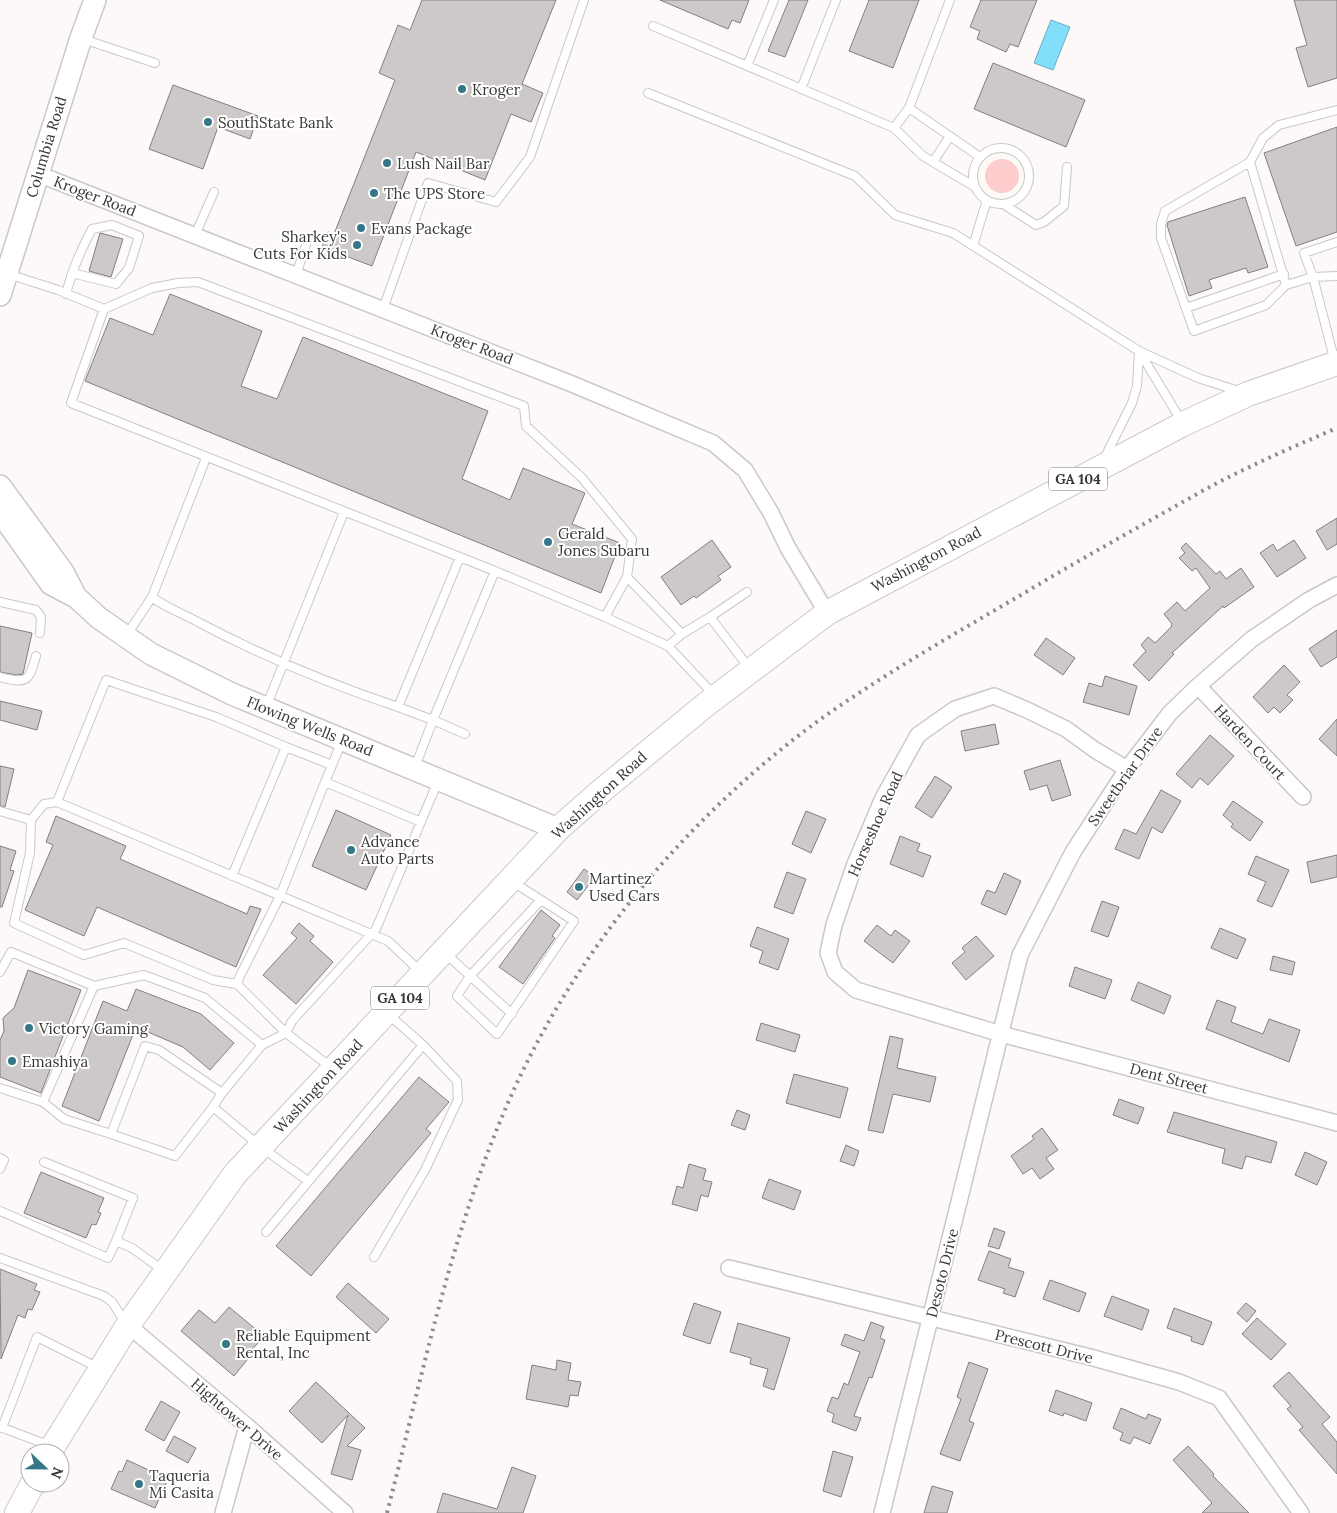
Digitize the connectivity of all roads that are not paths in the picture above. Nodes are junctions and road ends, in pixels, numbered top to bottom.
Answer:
1 (95, 0) edge
2 (584, 0) edge
3 (774, 0) edge
4 (836, 0) edge
5 (950, 0) edge
6 (653, 26) dead end
7 (81, 38) junction
8 (155, 63) dead end
9 (747, 66) junction
10 (801, 89) junction
11 (648, 92) dead end
12 (909, 108) junction
13 (1337, 110) edge
14 (894, 128) junction
15 (950, 136) junction
16 (980, 157) junction
17 (933, 162) junction
18 (1250, 162) junction
19 (1067, 167) dead end
20 (38, 174) junction
21 (975, 187) junction
22 (214, 192) dead end
23 (987, 200) junction
24 (1003, 204) junction
25 (194, 235) junction
26 (1337, 242) edge
27 (306, 245) dead end
28 (973, 246) junction
29 (72, 273) junction
30 (6, 274) junction
31 (1284, 274) junction
32 (296, 275) junction
33 (1337, 276) edge
34 (1314, 277) junction
35 (1286, 285) junction
36 (66, 294) junction
37 (0, 295) edge
38 (1186, 308) junction
39 (104, 309) junction
40 (383, 309) junction
41 (1139, 351) junction
42 (1336, 364) edge
43 (1248, 394) junction
44 (1183, 424) junction
45 (206, 458) junction
46 (1098, 468) junction
47 (0, 486) edge
48 (0, 512) edge
49 (344, 512) junction
50 (9, 535) edge
51 (460, 557) junction
52 (495, 571) junction
53 (627, 577) junction
54 (1337, 585) edge
55 (747, 592) dead end
56 (152, 596) junction
57 (76, 597) junction
58 (0, 602) edge
59 (828, 613) junction
60 (605, 617) junction
61 (710, 617) junction
62 (40, 633) dead end
63 (682, 634) junction
64 (126, 636) junction
65 (668, 646) junction
66 (36, 656) dead end
67 (284, 663) junction
68 (751, 671) junction
69 (0, 677) edge
70 (1198, 686) junction
71 (716, 697) junction
72 (398, 707) junction
73 (265, 708) junction
74 (433, 720) junction
75 (465, 734) dead end
76 (343, 739) junction
77 (286, 747) junction
78 (332, 765) junction
79 (414, 769) junction
80 (1127, 769) junction
81 (439, 779) junction
82 (325, 782) junction
83 (1303, 797) dead end
84 (57, 802) junction
85 (0, 811) edge
86 (31, 820) junction
87 (421, 822) junction
88 (558, 830) junction
89 (232, 876) junction
90 (511, 880) junction
91 (280, 896) junction
92 (541, 900) junction
93 (369, 934) junction
94 (444, 952) junction
95 (0, 972) edge
96 (423, 974) junction
97 (470, 976) junction
98 (237, 984) junction
99 (94, 986) junction
100 (386, 1013) junction
101 (512, 1014) junction
102 (286, 1033) junction
103 (1001, 1034) junction
104 (262, 1045) junction
105 (423, 1045) junction
106 (334, 1069) junction
107 (0, 1088) edge
108 (222, 1093) junction
109 (43, 1102) junction
110 (213, 1107) junction
111 (1337, 1123) edge
112 (111, 1134) junction
113 (261, 1147) junction
114 (0, 1158) edge
115 (44, 1162) dead end
116 (0, 1169) edge
117 (308, 1181) junction
118 (0, 1211) edge
119 (266, 1232) dead end
120 (116, 1241) junction
121 (374, 1257) dead end
122 (0, 1258) edge
123 (729, 1268) dead end
124 (166, 1272) junction
125 (931, 1318) junction
126 (128, 1325) junction
127 (101, 1369) junction
128 (247, 1426) junction
129 (1, 1427) edge
130 (36, 1443) edge
131 (55, 1443) edge
132 (28, 1493) edge
133 (17, 1513) edge
134 (223, 1513) edge
135 (345, 1513) edge
136 (882, 1513) edge
137 (1301, 1513) edge

1 - 7 main road, Columbia Road
2 - 40 lane
3 - 9 lane
4 - 10 lane
5 - 12 lane
6 - 9 lane
7 - 8 lane
7 - 20 main road, Columbia Road
9 - 10 lane
10 - 14 lane
11 - 28 lane
12 - 14 lane
12 - 15 lane
13 - 18 lane
14 - 17 lane
15 - 16 lane
15 - 17 lane
16 - 21 lane
16 - 24 lane
17 - 21 lane
18 - 31 lane
18 - 38 lane
19 - 24 lane
20 - 25 street, Kroger Road
20 - 30 main road, Columbia Road
21 - 23 lane
22 - 25 lane
23 - 24 lane
23 - 28 lane
25 - 32 street, Kroger Road
26 - 34 lane
27 - 32 lane
28 - 41 lane
29 - 29 lane
29 - 36 lane
30 - 36 lane
30 - 37 main road, Columbia Road
31 - 35 lane
31 - 38 lane
32 - 40 street, Kroger Road
33 - 34 lane
34 - 35 lane
34 - 42 lane
35 - 38 lane
36 - 39 lane
39 - 45 lane
39 - 53 lane
40 - 59 street, Kroger Road
41 - 43 lane
41 - 44 lane
41 - 46 lane
42 - 43 main road, Washington Road / GA 104
43 - 44 main road, Washington Road / GA 104
44 - 46 main road, Washington Road / GA 104
45 - 49 lane
45 - 56 lane
46 - 59 main road, Washington Road / GA 104
47 - 57 main road, Flowing Wells Road
48 - 50 main road, Flowing Wells Road
49 - 51 lane
49 - 67 lane
50 - 57 main road, Flowing Wells Road
51 - 52 lane
51 - 72 lane
52 - 60 lane
52 - 74 lane
53 - 60 lane
53 - 63 lane
54 - 70 street, Sweetbriar Drive
55 - 61 lane
56 - 64 lane
56 - 67 lane
57 - 64 main road, Flowing Wells Road
58 - 62 lane
59 - 68 main road, Washington Road / GA 104
60 - 65 lane
61 - 63 lane
61 - 68 lane
63 - 65 lane
64 - 73 main road, Flowing Wells Road
65 - 71 lane
66 - 69 lane
67 - 72 lane
67 - 73 lane
68 - 71 main road, Washington Road / GA 104
70 - 80 street, Sweetbriar Drive
70 - 83 street, Harden Court
71 - 88 main road, Washington Road / GA 104
72 - 74 lane
73 - 76 main road, Flowing Wells Road
74 - 75 lane
74 - 79 lane
76 - 78 lane
76 - 79 main road, Flowing Wells Road
77 - 78 lane
77 - 84 lane
77 - 89 lane
78 - 82 lane
79 - 81 main road, Flowing Wells Road
80 - 103 street, Sweetbriar Drive
80 - 103 street, Horseshoe Road
81 - 87 lane
81 - 88 main road, Flowing Wells Road
82 - 87 lane
82 - 91 lane
84 - 86 lane
84 - 89 lane
85 - 86 lane
86 - 98 lane
87 - 93 lane
88 - 90 main road, Washington Road / GA 104
89 - 91 lane
90 - 92 lane
90 - 94 main road, Washington Road / GA 104
91 - 93 lane
91 - 98 lane
92 - 97 lane
92 - 101 lane
93 - 96 lane
93 - 102 lane
94 - 96 main road, Washington Road / GA 104
94 - 97 lane
95 - 99 lane
96 - 100 main road, Washington Road / GA 104
97 - 101 lane
97 - 101 lane
98 - 102 lane
99 - 104 lane
99 - 109 lane
100 - 105 lane
100 - 106 main road, Washington Road / GA 104
102 - 104 lane
102 - 106 lane
103 - 111 street, Dent Street
103 - 125 street, Desoto Drive
104 - 108 lane
105 - 117 lane
105 - 121 lane
106 - 113 main road, Washington Road / GA 104
107 - 109 lane
108 - 110 lane
108 - 112 lane
109 - 112 lane
110 - 112 lane
110 - 113 lane
113 - 117 lane
113 - 124 main road, Washington Road / GA 104
114 - 116 lane
115 - 120 lane
117 - 119 lane
118 - 120 lane
120 - 124 lane
122 - 126 lane
123 - 125 street, Prescott Drive
124 - 126 main road, Washington Road / GA 104
125 - 136 street, Desoto Drive
125 - 137 street, Prescott Drive
126 - 127 main road, Washington Road / GA 104
126 - 128 street, Hightower Drive
127 - 129 lane
127 - 131 main road, Washington Road / GA 104
128 - 134 street
128 - 135 street, Hightower Drive
129 - 130 lane
132 - 133 main road

